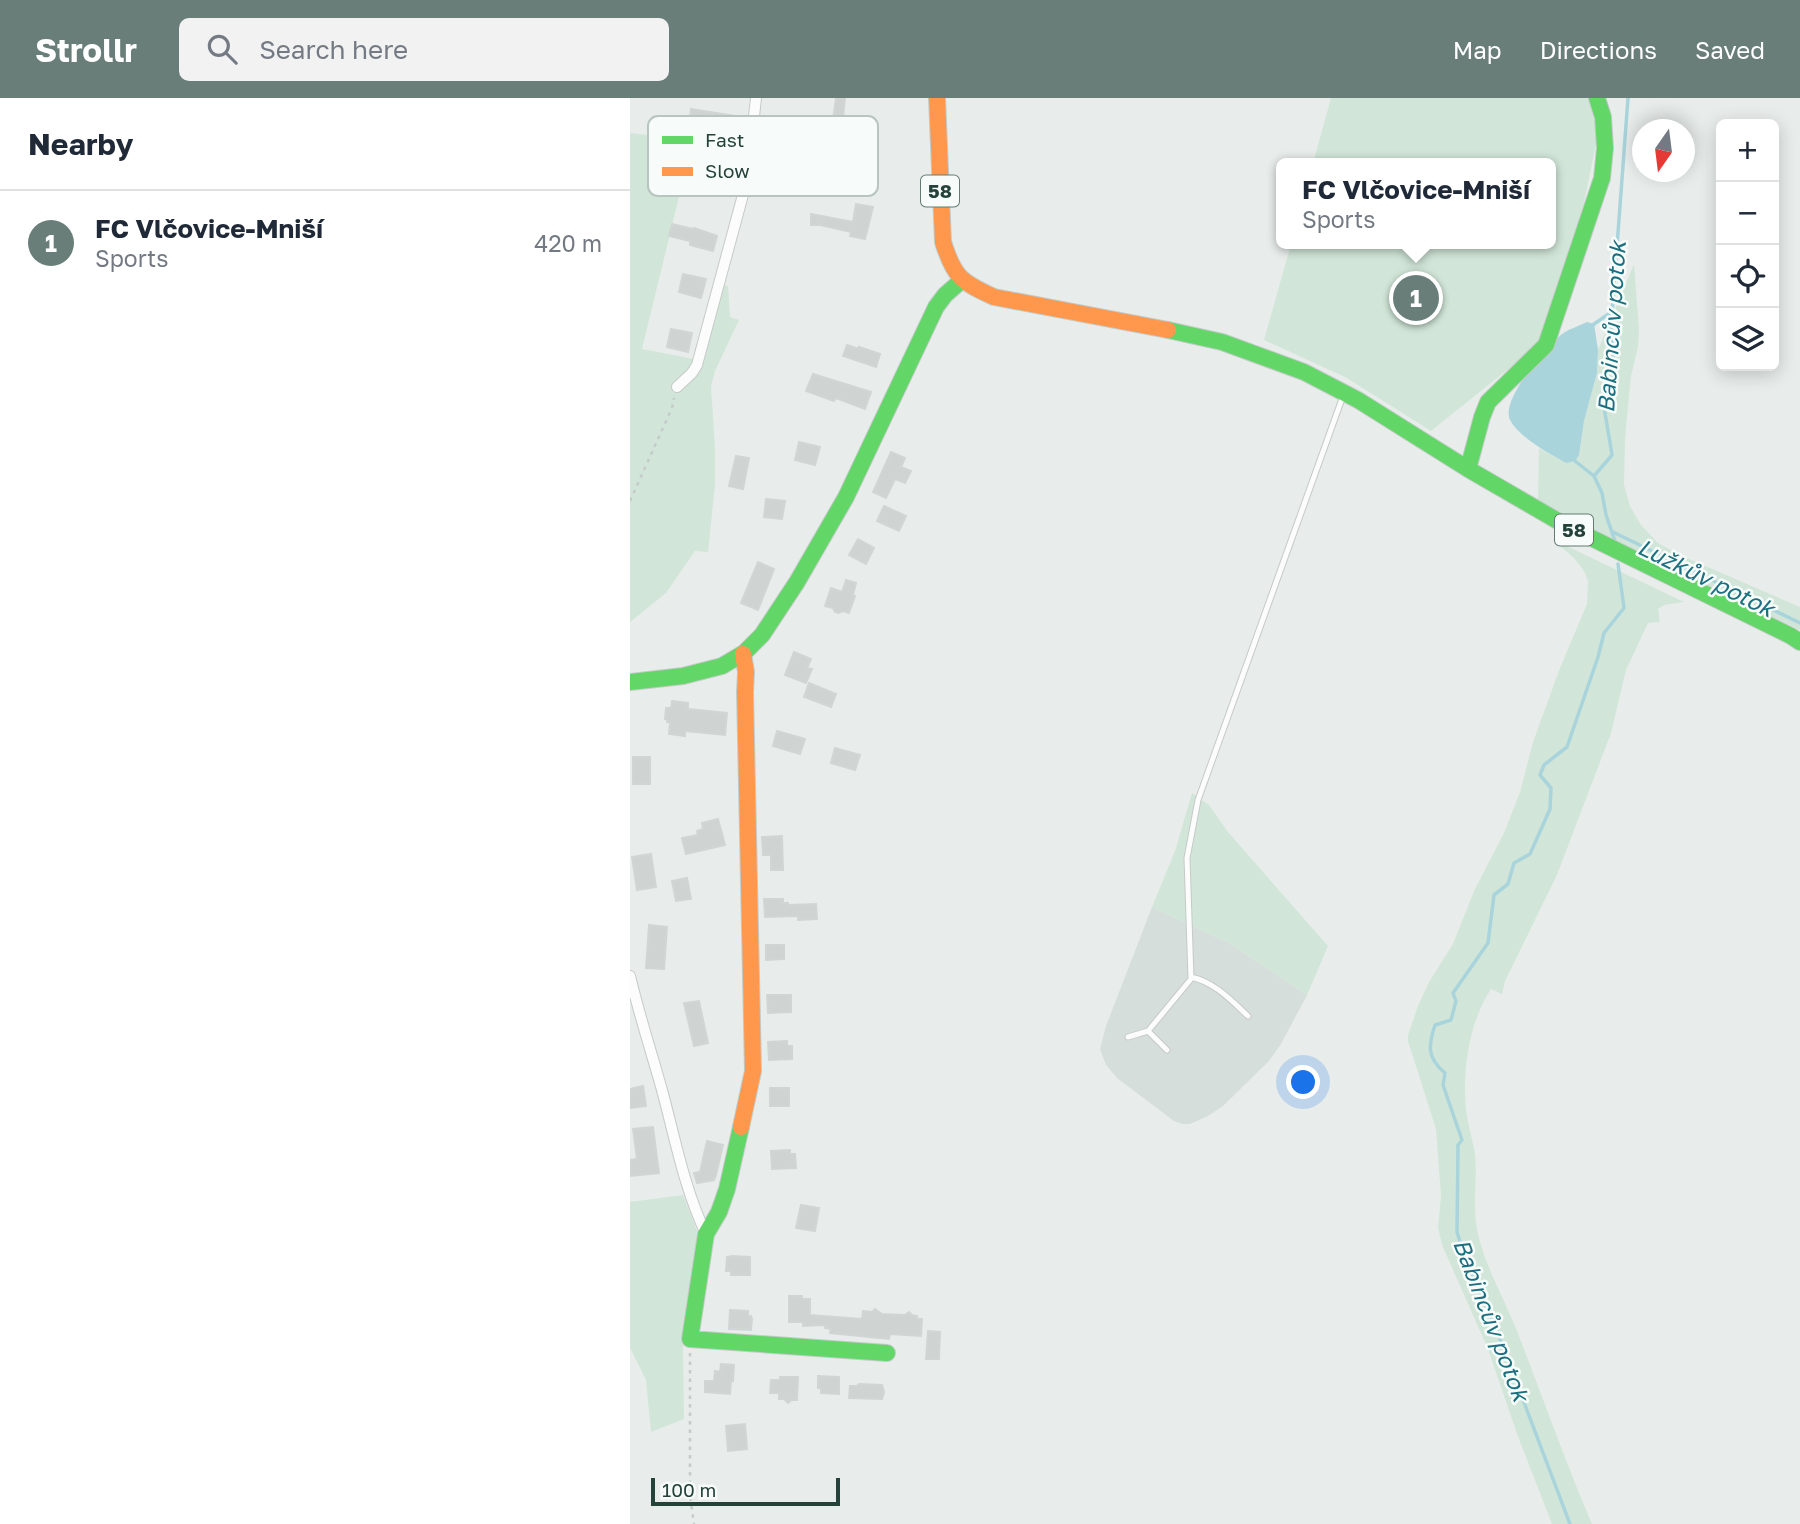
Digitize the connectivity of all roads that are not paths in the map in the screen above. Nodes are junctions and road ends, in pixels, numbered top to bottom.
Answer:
1 (756, 98) edge
2 (937, 98) edge
3 (1597, 98) edge
4 (754, 116) edge
5 (743, 196) edge
6 (962, 279) junction
7 (677, 387) road end
8 (1344, 393) junction
9 (1468, 469) junction
10 (1800, 642) edge
11 (743, 654) junction
12 (630, 682) edge
13 (630, 975) edge
14 (1191, 977) junction
15 (1248, 1016) dead end
16 (1148, 1031) junction
17 (1128, 1037) dead end
18 (1167, 1050) dead end
19 (706, 1234) junction
20 (887, 1353) dead end

1 - 4 street
2 - 6 main road, 58
3 - 9 main road
5 - 7 street
6 - 8 main road, 58
6 - 11 main road
8 - 9 main road, 58
8 - 14 lane
9 - 10 main road, 58
11 - 12 main road
11 - 19 main road
13 - 19 street
14 - 15 lane
14 - 16 lane
16 - 17 lane
16 - 18 lane
19 - 20 main road

